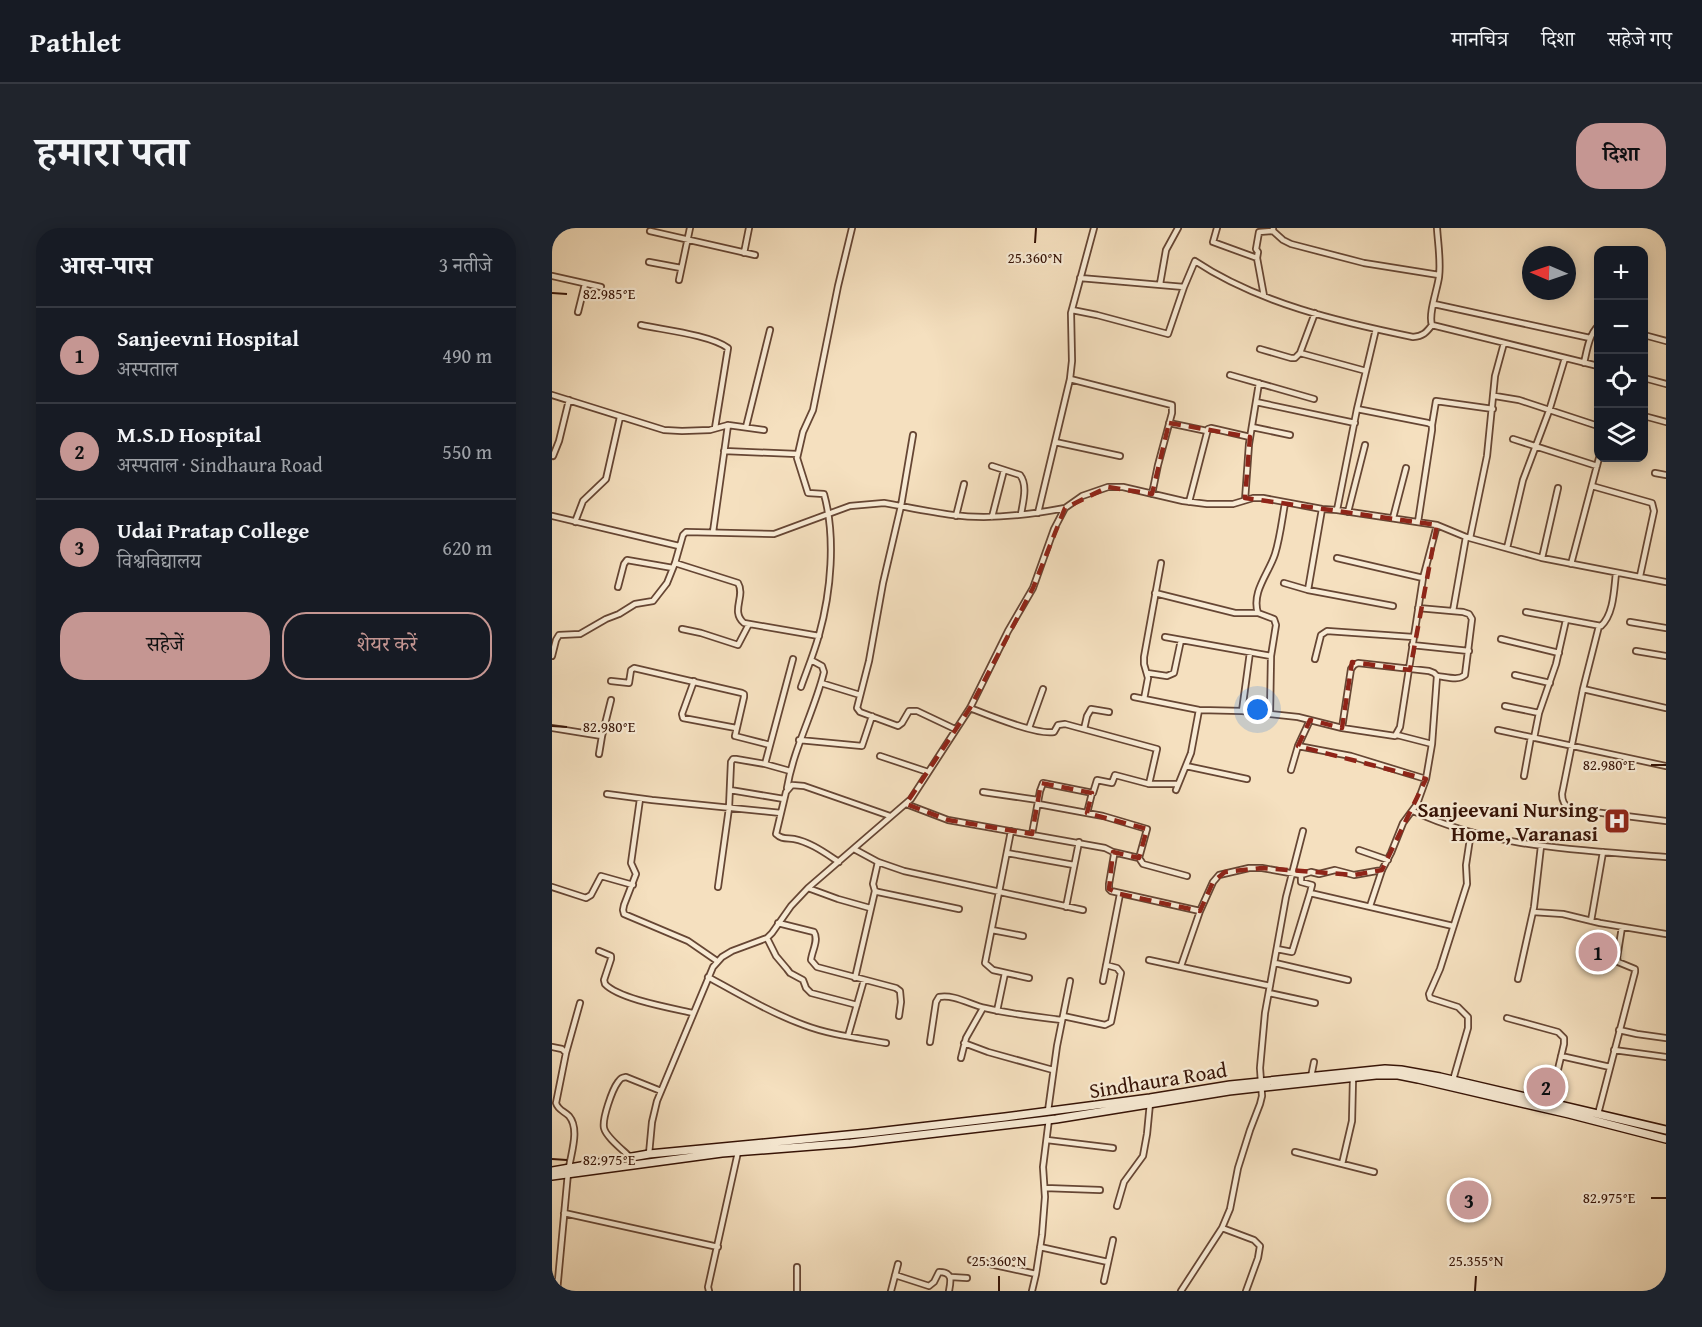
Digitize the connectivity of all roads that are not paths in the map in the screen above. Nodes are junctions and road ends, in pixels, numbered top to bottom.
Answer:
1 (690, 228) edge
2 (749, 228) edge
3 (852, 228) edge
4 (1094, 228) edge
5 (1178, 228) edge
6 (1217, 228) edge
7 (1437, 228) edge
8 (1273, 230) edge
9 (650, 231) dead end
10 (688, 240) junction
11 (744, 253) junction
12 (755, 255) dead end
13 (1257, 258) junction
14 (649, 262) dead end
15 (681, 268) junction
16 (1439, 275) junction
17 (554, 277) edge
18 (1080, 278) junction
19 (679, 280) dead end
20 (585, 284) junction
21 (1160, 284) junction
22 (552, 285) edge
23 (601, 287) dead end
24 (1184, 287) junction
25 (1264, 296) junction
26 (1434, 304) junction
27 (1072, 310) junction
28 (578, 312) dead end
29 (1315, 313) junction
30 (641, 325) dead end
31 (1432, 325) junction
32 (1376, 329) junction
33 (770, 330) dead end
34 (1594, 330) edge
35 (1590, 338) junction
36 (1648, 338) edge
37 (1666, 341) edge
38 (1504, 343) junction
39 (1260, 349) dead end
40 (1300, 354) junction
41 (1565, 358) junction
42 (1584, 363) junction
43 (1594, 365) edge
44 (1366, 371) junction
45 (1230, 375) dead end
46 (1070, 379) junction
47 (1648, 379) edge
48 (1259, 383) junction
49 (1666, 384) edge
50 (552, 395) edge
51 (1495, 396) junction
52 (1314, 399) dead end
53 (569, 400) junction
54 (1256, 402) junction
55 (1357, 409) junction
56 (1493, 409) junction
57 (1549, 411) junction
58 (620, 417) junction
59 (1648, 417) edge
60 (1666, 422) edge
61 (1169, 423) junction
62 (1355, 423) junction
63 (1594, 424) edge
64 (728, 425) junction
65 (1432, 425) junction
66 (746, 427) junction
67 (1252, 427) junction
68 (715, 428) junction
69 (764, 430) dead end
70 (1207, 431) junction
71 (913, 435) dead end
72 (1290, 435) dead end
73 (1250, 437) junction
74 (1513, 440) dead end
75 (1055, 442) junction
76 (1365, 445) dead end
77 (1536, 447) junction
78 (724, 451) junction
79 (798, 454) junction
80 (553, 456) edge
81 (1120, 456) dead end
82 (1598, 462) edge
83 (992, 466) dead end
84 (1597, 466) junction
85 (1406, 468) dead end
86 (1004, 470) junction
87 (1654, 473) dead end
88 (1666, 475) edge
89 (964, 484) dead end
90 (1592, 486) junction
91 (1558, 488) dead end
92 (1152, 494) junction
93 (1245, 500) junction
94 (1189, 502) junction
95 (1285, 503) junction
96 (901, 506) junction
97 (1065, 508) junction
98 (1322, 509) junction
99 (1337, 510) junction
100 (1348, 512) junction
101 (829, 513) junction
102 (1038, 513) junction
103 (1021, 514) junction
104 (552, 516) edge
105 (956, 516) junction
106 (992, 517) junction
107 (1394, 518) junction
108 (575, 522) junction
109 (1418, 522) junction
110 (1437, 525) junction
111 (713, 532) junction
112 (1468, 538) junction
113 (679, 546) junction
114 (1507, 548) junction
115 (1337, 558) dead end
116 (1542, 558) junction
117 (1161, 563) dead end
118 (1571, 564) junction
119 (674, 566) junction
120 (1616, 573) junction
121 (1640, 576) junction
122 (1424, 578) junction
123 (1666, 582) edge
124 (1284, 583) dead end
125 (618, 587) dead end
126 (1308, 590) junction
127 (1155, 593) junction
128 (1393, 606) dead end
129 (1418, 608) junction
130 (1453, 611) junction
131 (1526, 612) dead end
132 (1258, 613) junction
133 (1566, 620) junction
134 (1630, 622) dead end
135 (749, 624) junction
136 (1599, 626) junction
137 (1666, 628) edge
138 (682, 629) dead end
139 (819, 636) junction
140 (1165, 637) dead end
141 (1413, 637) junction
142 (1502, 639) dead end
143 (1181, 640) junction
144 (1412, 645) junction
145 (1469, 651) junction
146 (1636, 651) dead end
147 (1250, 652) junction
148 (1558, 653) junction
149 (552, 656) edge
150 (1270, 656) junction
151 (1666, 656) edge
152 (793, 659) dead end
153 (1316, 659) dead end
154 (811, 660) junction
155 (1410, 670) junction
156 (1147, 674) junction
157 (1515, 675) dead end
158 (1437, 676) junction
159 (611, 681) dead end
160 (693, 681) junction
161 (821, 683) junction
162 (1550, 683) junction
163 (801, 687) dead end
164 (1043, 689) dead end
165 (1583, 689) junction
166 (860, 695) junction
167 (1134, 698) dead end
168 (1144, 699) junction
169 (611, 700) dead end
170 (1505, 706) dead end
171 (970, 708) junction
172 (1666, 708) edge
173 (1199, 710) junction
174 (1242, 711) junction
175 (1109, 712) dead end
176 (1539, 713) junction
177 (1270, 714) junction
178 (872, 716) junction
179 (1310, 720) junction
180 (552, 728) edge
181 (736, 728) junction
182 (1029, 728) junction
183 (1342, 728) junction
184 (955, 729) junction
185 (1084, 729) junction
186 (1498, 730) dead end
187 (1397, 735) junction
188 (602, 736) junction
189 (1532, 737) junction
190 (800, 740) junction
191 (1432, 744) junction
192 (770, 746) junction
193 (1298, 746) junction
194 (1571, 746) junction
195 (599, 754) dead end
196 (880, 756) dead end
197 (765, 764) junction
198 (1186, 766) junction
199 (1666, 766) edge
200 (1291, 770) dead end
201 (790, 771) junction
202 (928, 772) junction
203 (1524, 776) dead end
204 (1247, 779) dead end
205 (1426, 779) junction
206 (1149, 784) junction
207 (730, 790) junction
208 (786, 792) junction
209 (983, 792) dead end
210 (1092, 793) junction
211 (607, 794) dead end
212 (640, 799) junction
213 (784, 799) junction
214 (1038, 802) junction
215 (906, 804) junction
216 (729, 808) junction
217 (1413, 810) junction
218 (781, 813) junction
219 (1087, 813) junction
220 (890, 816) junction
221 (1666, 821) edge
222 (1011, 831) junction
223 (1303, 831) dead end
224 (1471, 832) junction
225 (1032, 834) junction
226 (1079, 842) junction
227 (1541, 846) junction
228 (854, 849) junction
229 (1359, 850) dead end
230 (1113, 852) junction
231 (1603, 852) junction
232 (1007, 853) junction
233 (1666, 857) edge
234 (1139, 858) junction
235 (1388, 860) junction
236 (839, 862) junction
237 (878, 862) junction
238 (1074, 866) junction
239 (1382, 870) junction
240 (1292, 874) junction
241 (1300, 875) junction
242 (1187, 876) dead end
243 (633, 885) junction
244 (552, 887) edge
245 (718, 887) dead end
246 (808, 888) junction
247 (875, 891) junction
248 (1000, 892) junction
249 (1310, 893) junction
250 (1120, 894) junction
251 (1370, 906) junction
252 (1066, 907) junction
253 (870, 908) junction
254 (959, 909) dead end
255 (1083, 910) dead end
256 (1200, 911) junction
257 (1533, 912) junction
258 (1591, 921) junction
259 (778, 923) junction
260 (1453, 926) junction
261 (1622, 927) junction
262 (992, 930) junction
263 (1666, 934) edge
264 (1023, 936) dead end
265 (767, 938) junction
266 (1277, 949) junction
267 (599, 951) dead end
268 (1149, 960) dead end
269 (717, 961) junction
270 (1275, 963) junction
271 (1106, 964) junction
272 (1181, 966) junction
273 (1005, 973) junction
274 (708, 977) junction
275 (855, 978) junction
276 (1029, 978) dead end
277 (1518, 979) dead end
278 (864, 980) junction
279 (1348, 980) dead end
280 (1070, 981) dead end
281 (1103, 981) dead end
282 (1270, 986) junction
283 (1269, 993) junction
284 (1315, 1003) dead end
285 (580, 1004) dead end
286 (857, 1005) junction
287 (983, 1008) junction
288 (998, 1011) junction
289 (693, 1013) junction
290 (898, 1016) dead end
291 (1062, 1018) junction
292 (1507, 1018) dead end
293 (1619, 1030) junction
294 (848, 1036) junction
295 (1666, 1038) edge
296 (930, 1042) dead end
297 (886, 1043) dead end
298 (964, 1043) junction
299 (552, 1047) edge
300 (1614, 1050) junction
301 (566, 1053) junction
302 (1561, 1056) junction
303 (961, 1058) dead end
304 (1666, 1058) edge
305 (1314, 1062) dead end
306 (1610, 1067) junction
307 (1053, 1070) junction
308 (1311, 1077) junction
309 (1353, 1078) junction
310 (1453, 1080) junction
311 (1261, 1084) junction
312 (661, 1091) junction
313 (1550, 1103) junction
314 (1150, 1104) junction
315 (1598, 1115) junction
316 (1049, 1116) junction
317 (1666, 1130) edge
318 (1666, 1139) edge
319 (1047, 1140) junction
320 (1113, 1148) dead end
321 (738, 1152) junction
322 (1295, 1152) dead end
323 (650, 1154) junction
324 (630, 1157) junction
325 (1342, 1164) junction
326 (552, 1170) edge
327 (568, 1170) junction
328 (1374, 1172) dead end
329 (552, 1176) edge
330 (1045, 1188) junction
331 (1100, 1190) dead end
332 (1117, 1206) dead end
333 (564, 1213) junction
334 (1222, 1228) junction
335 (1113, 1240) dead end
336 (718, 1247) junction
337 (1040, 1248) junction
338 (971, 1260) dead end
339 (1108, 1262) junction
340 (898, 1264) dead end
341 (797, 1267) dead end
342 (1036, 1274) junction
343 (895, 1275) junction
344 (951, 1277) junction
345 (967, 1278) dead end
346 (1104, 1281) dead end
347 (557, 1291) edge
348 (709, 1291) edge
349 (797, 1291) edge
350 (891, 1291) edge
351 (949, 1291) edge
352 (1032, 1291) edge
353 (1181, 1291) edge
354 (1246, 1291) edge

1 - 10 street
2 - 11 street
3 - 79 street
4 - 18 street
5 - 21 street
6 - 13 street
7 - 16 street
8 - 13 street
8 - 16 street
9 - 10 street
10 - 11 street
10 - 15 street
11 - 12 street
13 - 25 street
14 - 15 street
15 - 19 street
16 - 26 street
17 - 20 street
17 - 22 street
18 - 21 street
18 - 27 street
20 - 23 street
20 - 28 street
21 - 24 street
24 - 25 street
24 - 27 street
25 - 29 street
26 - 31 street
26 - 35 street
27 - 46 street
29 - 32 street
29 - 40 street
30 - 68 street
31 - 32 street
31 - 38 street
32 - 44 street
33 - 66 street
34 - 35 street
35 - 42 street
36 - 37 street
38 - 41 street
38 - 51 street
39 - 40 street
40 - 44 street
41 - 42 street
41 - 57 street
42 - 43 street
44 - 55 street
45 - 48 street
46 - 61 street
46 - 75 street
47 - 49 street
48 - 52 street
48 - 54 street
50 - 53 street
51 - 56 street
51 - 57 street
53 - 58 street
53 - 80 street
54 - 62 street
54 - 67 street
55 - 62 street
55 - 65 street
56 - 65 street
56 - 112 street
57 - 63 street
57 - 77 street
58 - 68 street
58 - 108 street
59 - 60 street
61 - 70 street
61 - 92 street
62 - 99 street
64 - 66 street
64 - 68 street
64 - 78 street
65 - 109 street
66 - 69 street
67 - 72 street
67 - 73 street
70 - 73 street
70 - 94 street
71 - 96 street
73 - 93 street
74 - 77 street
75 - 81 street
75 - 102 street
76 - 100 street
77 - 84 street
77 - 114 street
78 - 79 street
78 - 111 street
79 - 101 street
82 - 84 street
83 - 86 street
84 - 90 street
85 - 107 street
86 - 103 street
86 - 106 street
87 - 88 street
89 - 105 street
90 - 118 street
90 - 121 street
91 - 116 street
92 - 94 street
92 - 97 street
93 - 94 street
93 - 95 street
95 - 98 street
95 - 132 street
96 - 101 street
96 - 105 street
96 - 166 street
97 - 102 street
97 - 171 street
98 - 99 street
98 - 126 street
99 - 100 street
100 - 107 street
101 - 111 street
101 - 139 street
102 - 103 street
103 - 106 street
104 - 108 street
105 - 106 street
107 - 109 street
108 - 113 street
109 - 110 street
110 - 112 street
110 - 122 street
111 - 113 street
112 - 114 street
112 - 130 street
113 - 119 street
114 - 116 street
115 - 122 street
116 - 118 street
117 - 127 street
118 - 120 street
119 - 125 street
119 - 135 street
119 - 149 street
120 - 121 street
120 - 136 street
121 - 123 street
122 - 129 street
124 - 126 street
126 - 128 street
127 - 132 street
127 - 156 street
129 - 130 street
129 - 141 street
130 - 145 street
131 - 133 street
132 - 150 street
133 - 136 street
133 - 148 street
134 - 137 street
135 - 138 street
135 - 139 street
136 - 165 street
139 - 154 street
140 - 143 street
141 - 144 street
141 - 153 street
142 - 148 street
143 - 147 street
143 - 156 street
144 - 145 street
144 - 155 street
145 - 158 street
146 - 151 street
147 - 150 street
147 - 174 street
148 - 162 street
150 - 177 street
152 - 192 street
154 - 161 street
154 - 163 street
155 - 158 street
155 - 183 street
155 - 187 street
156 - 168 street
157 - 162 street
158 - 191 street
159 - 160 street
160 - 181 street
160 - 181 street
161 - 166 street
161 - 190 street
162 - 176 street
164 - 182 street
165 - 172 street
165 - 194 street
166 - 178 street
167 - 168 street
168 - 173 street
169 - 188 street
170 - 176 street
171 - 182 street
171 - 184 street
173 - 174 street
173 - 198 street
174 - 177 street
175 - 185 street
176 - 189 street
177 - 179 street
178 - 184 street
178 - 190 street
179 - 183 street
179 - 193 street
180 - 188 street
181 - 192 street
182 - 185 street
183 - 187 street
184 - 202 street
185 - 206 street
186 - 189 street
187 - 191 street
188 - 195 street
189 - 194 street
189 - 203 street
190 - 201 street
191 - 205 street
192 - 197 street
193 - 200 street
193 - 205 street
194 - 199 street
194 - 221 street
196 - 202 street
197 - 201 street
197 - 207 street
198 - 204 street
198 - 206 street
201 - 208 street
202 - 215 street
205 - 217 street
206 - 210 street
207 - 213 street
207 - 216 street
208 - 213 street
208 - 220 street
209 - 214 street
210 - 214 street
210 - 219 street
211 - 212 street
212 - 216 street
212 - 243 street
213 - 218 street
214 - 219 street
214 - 225 street
215 - 220 street
215 - 222 street
216 - 218 street
216 - 245 street
217 - 224 street
217 - 235 street
218 - 236 street
219 - 234 street
220 - 228 street
222 - 225 street
222 - 232 street
223 - 240 street
224 - 227 street
224 - 260 street
225 - 226 street
226 - 230 street
226 - 238 street
227 - 231 street
227 - 257 street
228 - 236 street
228 - 237 street
229 - 235 street
230 - 234 street
230 - 250 street
231 - 233 street
231 - 258 street
232 - 238 street
232 - 248 street
234 - 242 street
235 - 239 street
236 - 246 street
237 - 247 street
237 - 248 street
238 - 252 street
239 - 241 street
239 - 251 street
240 - 241 street
240 - 256 street
240 - 266 street
241 - 249 street
243 - 244 street
243 - 269 street
246 - 253 street
246 - 259 street
247 - 253 street
247 - 254 street
248 - 252 street
248 - 262 street
249 - 251 street
249 - 266 street
250 - 256 street
250 - 271 street
251 - 260 street
252 - 255 street
253 - 275 street
256 - 272 street
257 - 258 street
257 - 277 street
258 - 261 street
259 - 265 street
259 - 275 street
260 - 310 street
261 - 263 street
261 - 293 street
262 - 264 street
262 - 273 street
265 - 269 street
265 - 286 street
266 - 270 street
267 - 289 street
268 - 272 street
269 - 274 street
270 - 279 street
270 - 282 street
271 - 281 street
271 - 291 street
272 - 282 street
273 - 276 street
273 - 288 street
274 - 289 street
274 - 294 street
275 - 278 street
278 - 286 street
278 - 290 street
280 - 291 street
282 - 283 street
283 - 284 street
283 - 311 street
285 - 301 street
286 - 294 street
287 - 288 street
287 - 296 street
287 - 298 street
288 - 291 street
289 - 312 street
291 - 307 street
292 - 302 street
293 - 295 street
293 - 300 street
294 - 297 street
298 - 303 street
298 - 307 street
299 - 301 street
300 - 304 street
300 - 306 street
301 - 327 street
302 - 306 street
302 - 313 street
305 - 308 street
306 - 315 street
307 - 316 street
308 - 310 street, Sindhaura Road
308 - 311 street, Sindhaura Road
309 - 311 street
309 - 318 street
309 - 325 street
310 - 313 street, Sindhaura Road
311 - 314 street
311 - 316 street, Sindhaura Road
311 - 334 street
312 - 323 street
312 - 324 street
313 - 315 street, Sindhaura Road
314 - 316 street
314 - 332 street
315 - 317 street, Sindhaura Road
316 - 319 street
316 - 321 street
316 - 323 street, Sindhaura Road
319 - 320 street
319 - 330 street
321 - 327 street
321 - 336 street
322 - 325 street
323 - 324 street, Sindhaura Road
324 - 327 street, Sindhaura Road
325 - 328 street
326 - 327 street
327 - 329 street
327 - 333 street
330 - 331 street
330 - 337 street
333 - 336 street
333 - 347 street
334 - 353 street
334 - 354 street
335 - 339 street
336 - 348 street
337 - 339 street
337 - 342 street
338 - 342 street
339 - 346 street
340 - 343 street
341 - 349 street
342 - 352 street
343 - 344 street
343 - 350 street
344 - 345 street
344 - 351 street

